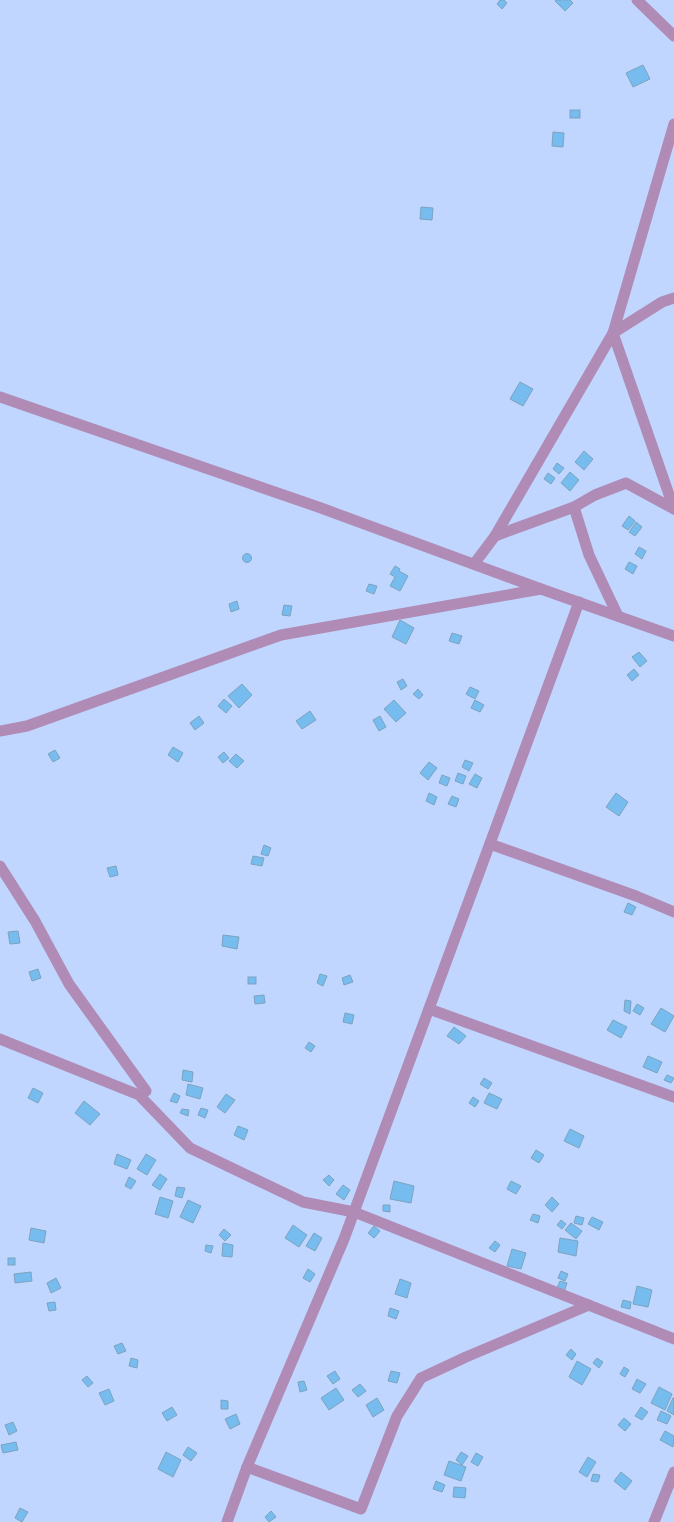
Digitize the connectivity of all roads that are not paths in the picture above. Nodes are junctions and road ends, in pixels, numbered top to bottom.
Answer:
1 (637, 0) edge
2 (674, 36) edge
3 (674, 124) edge
4 (674, 298) edge
5 (613, 333) junction
6 (0, 397) edge
7 (574, 507) junction
8 (495, 536) junction
9 (474, 564) junction
10 (541, 589) junction
11 (579, 602) junction
12 (618, 616) junction
13 (671, 633) edge
14 (0, 731) edge
15 (490, 844) junction
16 (0, 866) edge
17 (674, 912) edge
18 (429, 1009) junction
19 (0, 1039) edge
20 (146, 1091) dead end
21 (674, 1097) edge
22 (354, 1212) junction
23 (588, 1305) junction
24 (674, 1339) edge
25 (247, 1467) junction
26 (674, 1472) edge
27 (227, 1522) edge
28 (654, 1522) edge

1 - 2 street
3 - 5 street
4 - 5 street
5 - 7 street
5 - 8 street
6 - 9 street
7 - 8 street
7 - 12 street
8 - 9 street
9 - 10 street
10 - 11 street
10 - 14 street
11 - 12 street
11 - 15 street
12 - 13 street
15 - 17 street
15 - 18 street
16 - 20 street
18 - 21 street
18 - 22 street
19 - 22 street
22 - 23 street
22 - 25 street
23 - 24 street
23 - 25 street
25 - 27 street
26 - 28 street

